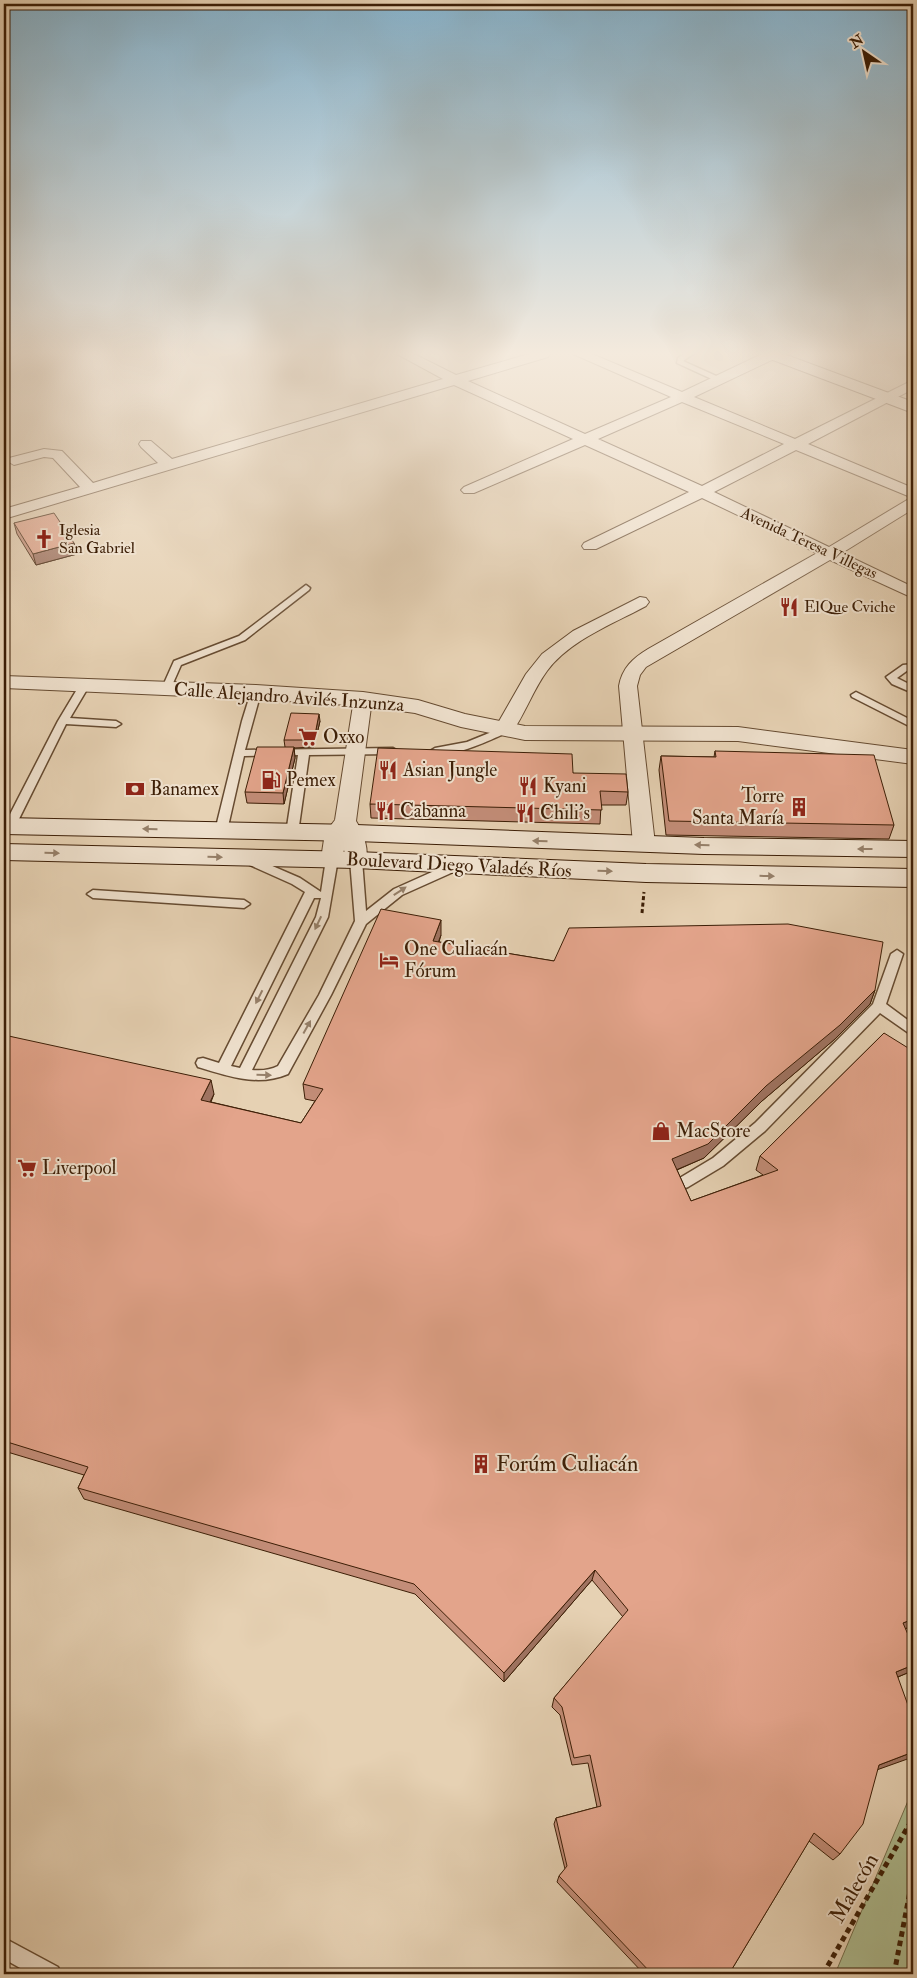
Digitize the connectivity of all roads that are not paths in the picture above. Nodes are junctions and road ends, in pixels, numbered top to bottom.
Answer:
1 (149, 446) edge
2 (228, 446) edge
3 (567, 446) edge
4 (599, 446) edge
5 (792, 446) edge
6 (806, 446) edge
7 (14, 461) dead end
8 (168, 464) junction
9 (90, 488) junction
10 (468, 490) dead end
11 (702, 492) junction
12 (913, 493) edge
13 (913, 502) edge
14 (4, 514) edge
15 (590, 546) dead end
16 (830, 553) junction
17 (306, 588) dead end
18 (913, 593) edge
19 (640, 602) dead end
20 (913, 668) edge
21 (4, 682) edge
22 (84, 686) junction
23 (167, 688) junction
24 (913, 690) edge
25 (256, 692) junction
26 (856, 695) dead end
27 (363, 699) junction
28 (63, 721) junction
29 (116, 724) dead end
30 (913, 725) edge
31 (504, 730) junction
32 (633, 730) junction
33 (913, 744) edge
34 (404, 751) edge
35 (422, 751) edge
36 (356, 752) junction
37 (240, 753) junction
38 (304, 754) junction
39 (913, 757) edge
40 (913, 761) edge
41 (913, 770) edge
42 (7, 826) edge
43 (345, 829) junction
44 (221, 831) junction
45 (292, 832) junction
46 (644, 844) junction
47 (913, 849) edge
48 (4, 852) edge
49 (245, 858) junction
50 (344, 859) junction
51 (458, 865) junction
52 (913, 878) edge
53 (312, 891) junction
54 (93, 894) dead end
55 (326, 901) junction
56 (244, 904) dead end
57 (361, 921) junction
58 (897, 954) dead end
59 (272, 971) junction
60 (292, 975) junction
61 (879, 1006) junction
62 (913, 1031) edge
63 (203, 1062) dead end
64 (223, 1068) junction
65 (244, 1073) junction
66 (683, 1183) edge
67 (4, 1948) edge
68 (51, 1974) edge

1 - 8 street
2 - 8 street
3 - 10 street
4 - 11 street, Avenida Teresa Villegas
5 - 11 street
6 - 12 street
7 - 9 street
8 - 9 street
9 - 14 street
11 - 15 street
11 - 16 street, Avenida Teresa Villegas
13 - 16 street
16 - 18 street, Avenida Teresa Villegas
16 - 32 street
17 - 23 lane
19 - 31 street
20 - 24 lane
21 - 22 main road, Calle Alejandro Avilés Inzunza
22 - 23 main road, Calle Alejandro Avilés Inzunza
22 - 28 lane
23 - 25 main road, Calle Alejandro Avilés Inzunza
25 - 27 main road, Calle Alejandro Avilés Inzunza
25 - 37 lane
26 - 30 lane
27 - 31 main road, Calle Alejandro Avilés Inzunza
27 - 36 street
28 - 29 lane
28 - 42 lane
31 - 32 main road, Calle Alejandro Avilés Inzunza
31 - 35 lane
32 - 33 main road, Calle Alejandro Avilés Inzunza
32 - 39 main road, Calle Alejandro Avilés Inzunza
32 - 46 street
34 - 36 lane
36 - 38 lane
36 - 43 street
37 - 38 lane
37 - 44 lane
38 - 45 lane
40 - 41 main road
44 -> 42 main road, Boulevard Diego Valadés Ríos
43 - 45 main road, Boulevard Diego Valadés Ríos
46 -> 43 main road, Boulevard Diego Valadés Ríos
43 - 50 street
44 - 45 main road, Boulevard Diego Valadés Ríos
47 -> 46 main road, Boulevard Diego Valadés Ríos
48 -> 49 main road, Boulevard Diego Valadés Ríos
49 - 50 main road, Boulevard Diego Valadés Ríos
49 - 53 lane
50 - 51 main road, Boulevard Diego Valadés Ríos
50 - 55 lane
50 - 57 lane
51 -> 52 main road, Boulevard Diego Valadés Ríos
57 -> 51 lane
53 - 55 lane
53 - 59 lane
54 - 56 lane
55 -> 60 lane
65 -> 57 lane
58 - 61 lane
59 - 60 lane
59 -> 64 lane
60 - 65 lane
61 - 62 lane
61 - 66 lane
63 - 64 lane
64 - 65 lane
67 - 68 lane

